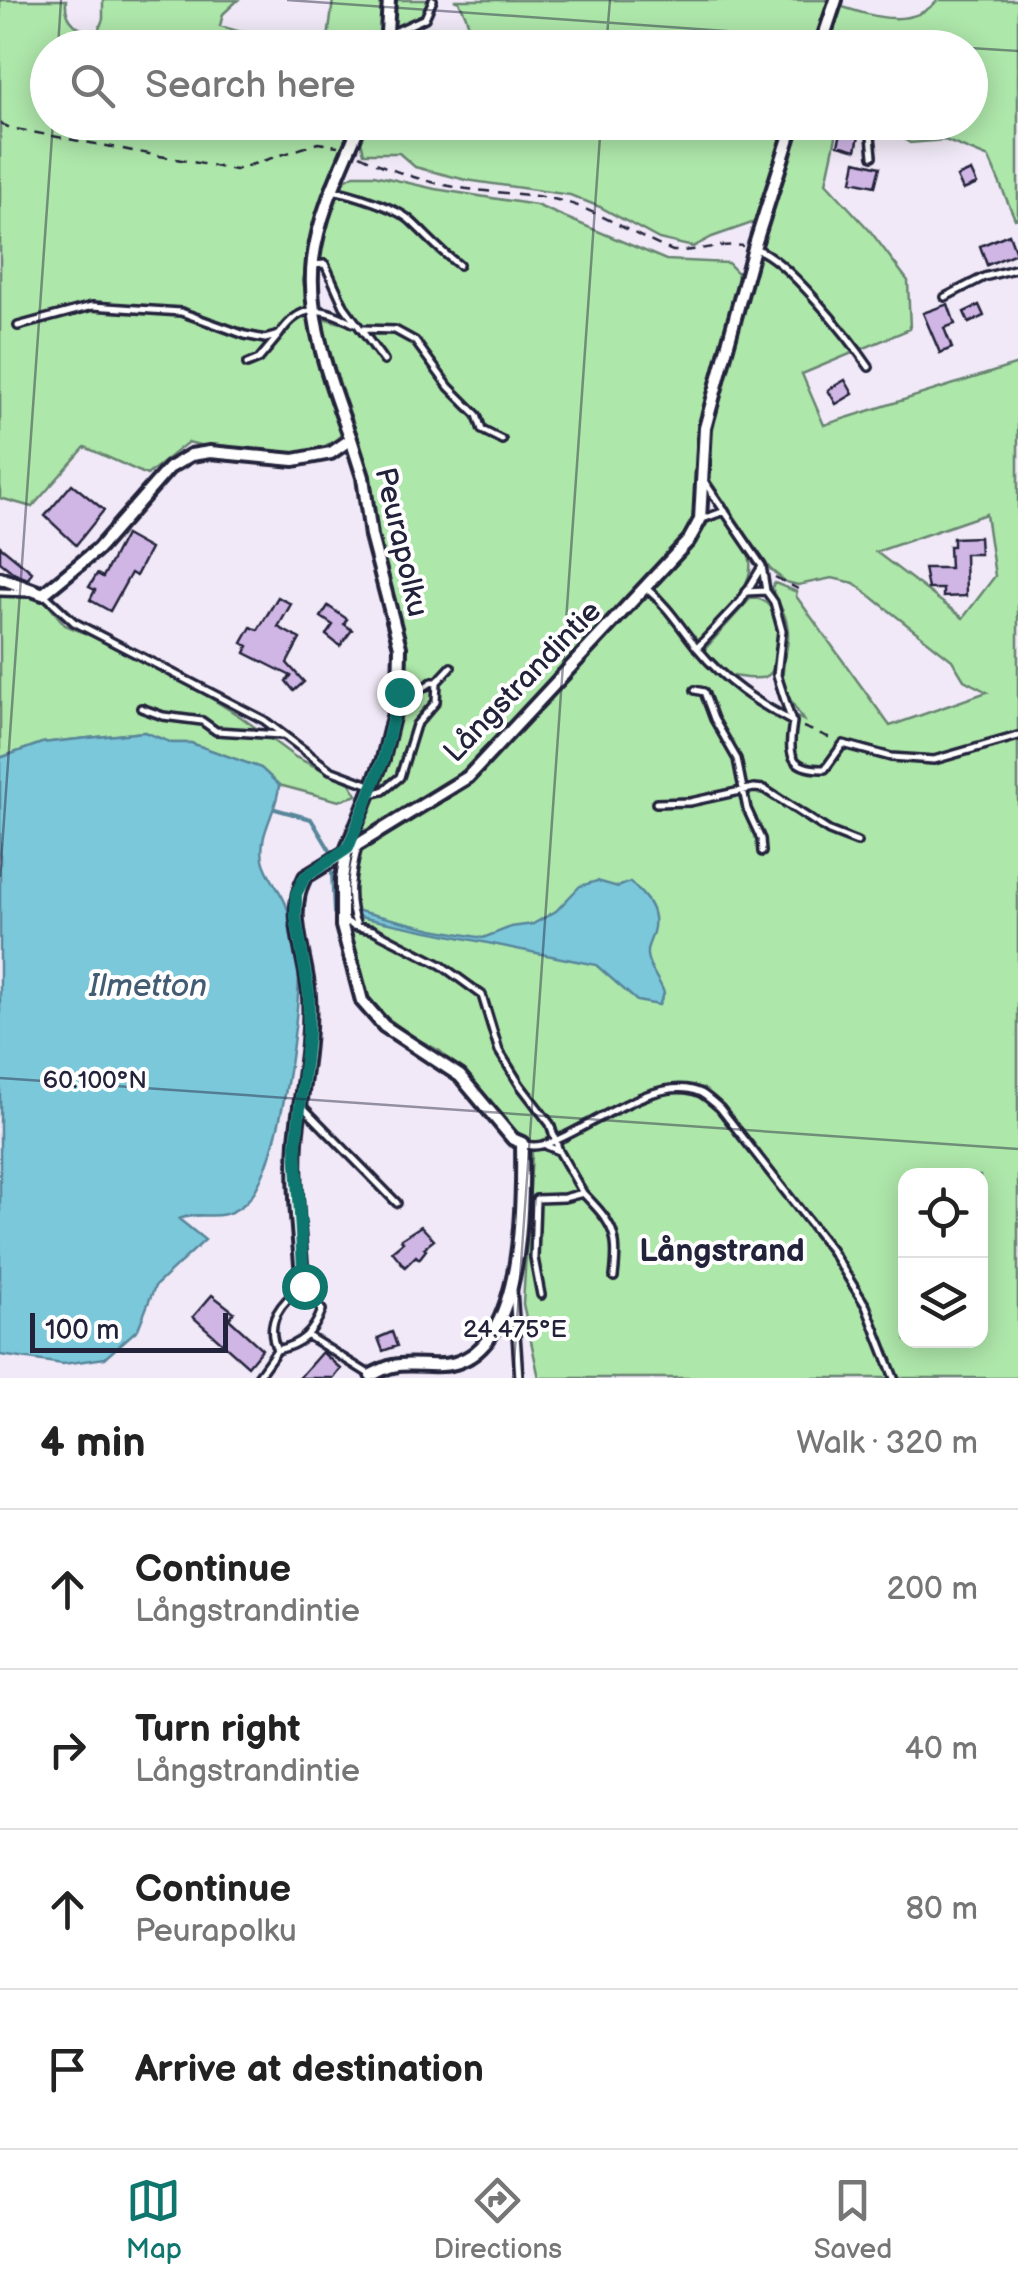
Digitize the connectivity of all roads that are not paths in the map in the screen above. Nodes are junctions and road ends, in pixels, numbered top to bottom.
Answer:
1 (389, 0) edge
2 (433, 0) edge
3 (836, 0) edge
4 (388, 30) edge
5 (405, 30) edge
6 (826, 30) edge
7 (353, 140) edge
8 (788, 140) edge
9 (871, 140) edge
10 (873, 156) dead end
11 (332, 190) junction
12 (754, 248) junction
13 (460, 264) dead end
14 (313, 266) junction
15 (1018, 268) edge
16 (945, 296) dead end
17 (316, 312) junction
18 (18, 326) dead end
19 (359, 327) junction
20 (279, 335) junction
21 (384, 361) dead end
22 (247, 364) dead end
23 (869, 367) dead end
24 (351, 438) junction
25 (502, 440) dead end
26 (703, 480) junction
27 (726, 511) junction
28 (700, 520) junction
29 (762, 566) junction
30 (0, 578) edge
31 (646, 588) junction
32 (766, 591) junction
33 (0, 592) edge
34 (746, 592) junction
35 (42, 594) junction
36 (698, 648) junction
37 (451, 666) dead end
38 (437, 682) junction
39 (696, 690) dead end
40 (396, 706) junction
41 (141, 708) dead end
42 (792, 722) junction
43 (282, 735) junction
44 (1018, 736) edge
45 (744, 790) junction
46 (371, 791) junction
47 (656, 803) dead end
48 (360, 841) junction
49 (857, 842) dead end
50 (348, 848) junction
51 (762, 852) dead end
52 (342, 918) junction
53 (356, 926) junction
54 (300, 1103) junction
55 (556, 1142) junction
56 (522, 1143) junction
57 (541, 1146) junction
58 (560, 1151) junction
59 (583, 1193) junction
60 (397, 1203) dead end
61 (614, 1278) dead end
62 (512, 1282) junction
63 (304, 1286) junction
64 (542, 1294) dead end
65 (308, 1336) junction
66 (276, 1350) junction
67 (371, 1376) edge
68 (257, 1378) edge
69 (519, 1378) edge
70 (894, 1378) edge

1 - 4 street
2 - 5 lane
3 - 6 street
7 - 11 street, Peurapolku
8 - 12 street
9 - 10 lane
11 - 13 lane
11 - 14 street, Peurapolku
12 - 23 lane
12 - 26 street
14 - 17 street, Peurapolku
14 - 19 lane
15 - 16 lane
17 - 19 lane
17 - 20 lane
17 - 24 street, Peurapolku
18 - 20 lane
19 - 21 lane
19 - 25 lane
20 - 22 lane
24 - 35 street
24 - 40 street, Peurapolku
26 - 27 lane
26 - 28 street
27 - 28 lane
27 - 29 lane
28 - 31 street, Långstrandintie
29 - 32 lane
29 - 34 lane
30 - 35 street
31 - 36 lane
31 - 48 street, Långstrandintie
32 - 34 lane
32 - 42 lane
33 - 35 lane
34 - 36 lane
35 - 43 lane
36 - 42 lane
37 - 38 lane
38 - 40 lane
38 - 46 lane
39 - 45 lane
40 - 46 street, Peurapolku
41 - 43 lane
42 - 44 lane
43 - 46 lane
45 - 47 lane
45 - 49 lane
45 - 51 lane
46 - 50 street, Peurapolku
48 - 50 street, Långstrandintie
48 - 53 lane
50 - 52 street, Peurapolku
50 - 54 street, Långstrandintie
52 - 53 lane
52 - 56 street, Peurapolku
53 - 55 lane
54 - 60 lane
54 - 63 street, Långstrandintie
55 - 57 lane
55 - 58 lane
55 - 70 lane
56 - 57 lane
56 - 62 street
57 - 58 lane
58 - 59 lane
59 - 61 lane
59 - 64 lane
62 - 67 street
62 - 69 lane
63 - 65 lane
63 - 66 lane
65 - 66 lane
65 - 67 lane
66 - 68 lane

